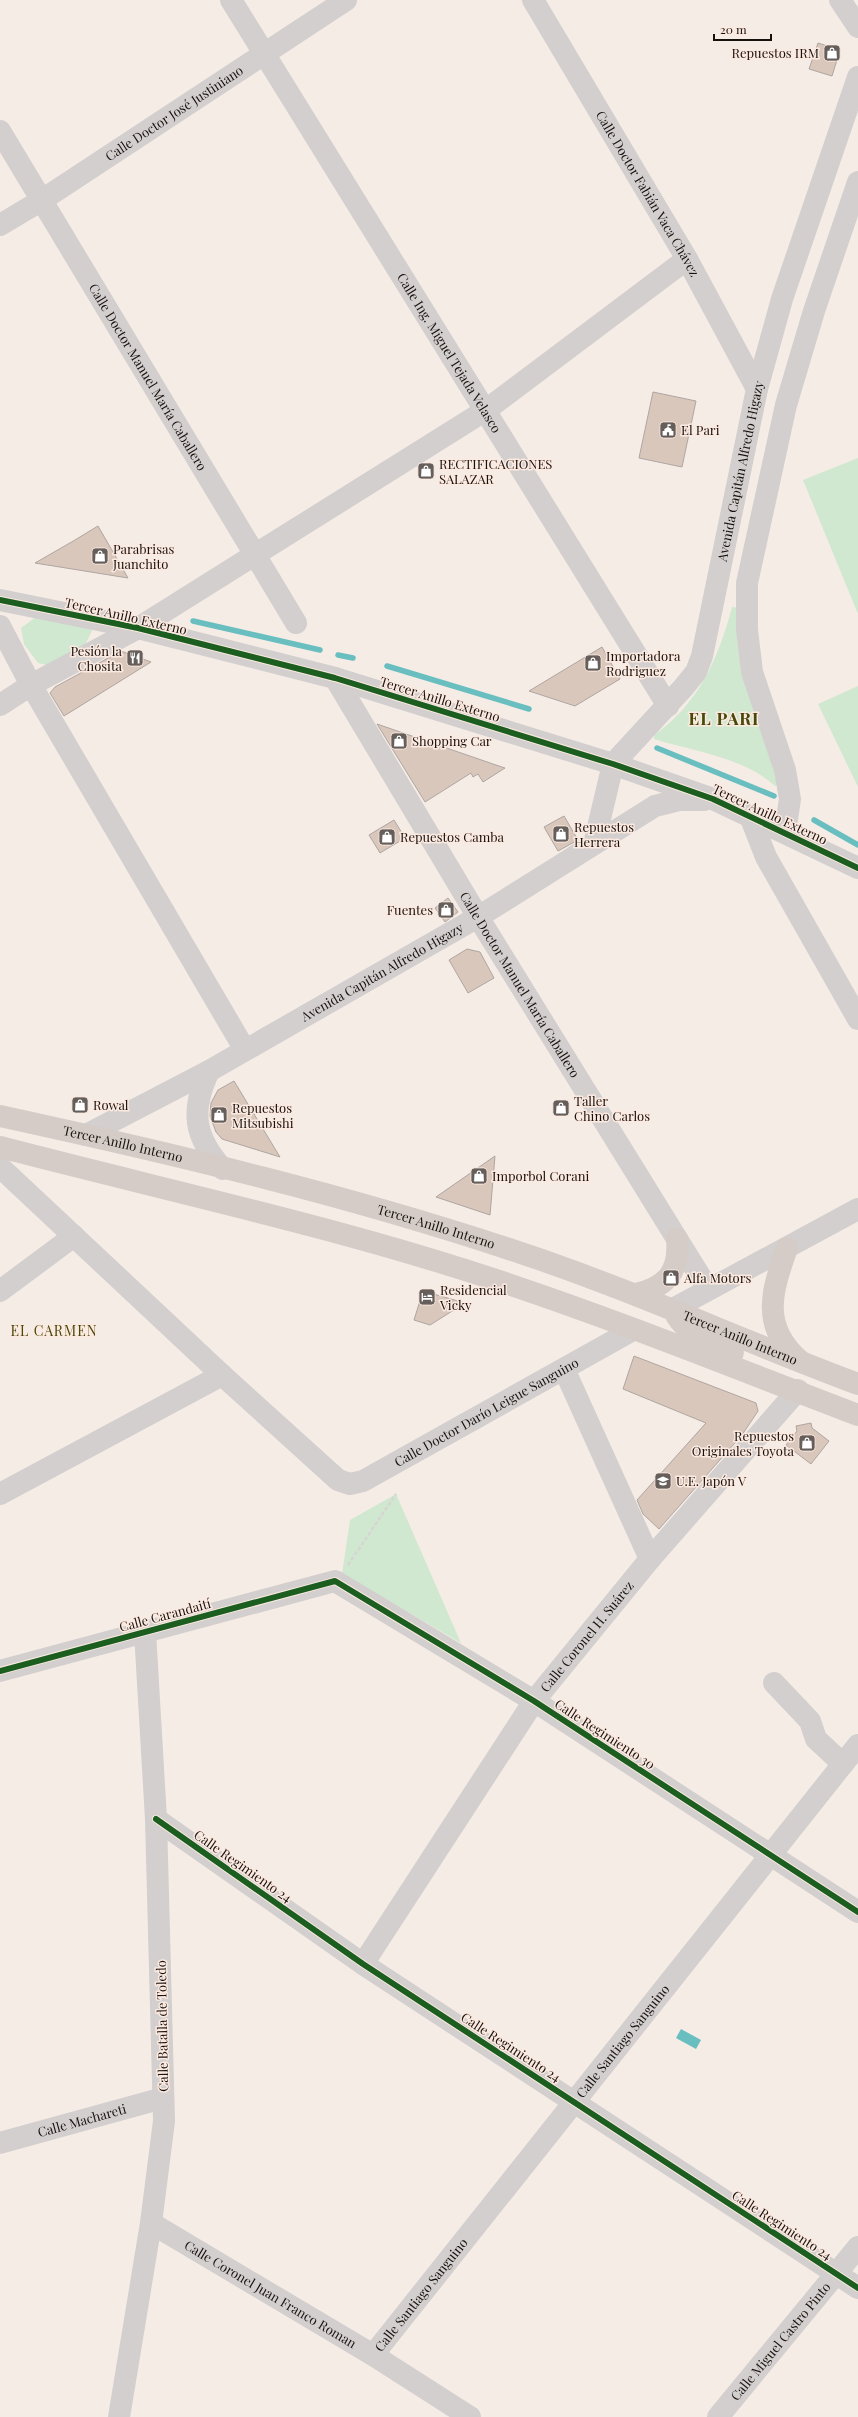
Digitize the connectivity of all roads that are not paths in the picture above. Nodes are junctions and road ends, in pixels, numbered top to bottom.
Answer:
1 (231, 0) edge
2 (346, 0) edge
3 (533, 0) edge
4 (840, 0) edge
5 (858, 27) edge
6 (265, 54) junction
7 (858, 77) edge
8 (0, 130) edge
9 (858, 182) edge
10 (42, 200) junction
11 (0, 225) edge
12 (687, 259) junction
13 (757, 389) junction
14 (486, 410) junction
15 (256, 555) junction
16 (0, 600) edge
17 (296, 623) dead end
18 (0, 626) edge
19 (138, 628) junction
20 (335, 678) junction
21 (31, 685) junction
22 (0, 705) edge
23 (668, 706) junction
24 (613, 764) junction
25 (713, 799) junction
26 (750, 816) junction
27 (785, 832) junction
28 (594, 844) junction
29 (858, 868) edge
30 (478, 918) junction
31 (858, 1019) edge
32 (245, 1050) junction
33 (208, 1071) junction
34 (0, 1116) edge
35 (86, 1135) junction
36 (9, 1150) edge
37 (223, 1169) junction
38 (6, 1172) edge
39 (858, 1209) edge
40 (74, 1236) junction
41 (677, 1239) junction
42 (787, 1248) junction
43 (708, 1289) junction
44 (0, 1290) edge
45 (636, 1294) junction
46 (552, 1300) junction
47 (673, 1309) junction
48 (633, 1330) junction
49 (805, 1364) junction
50 (564, 1369) junction
51 (222, 1375) junction
52 (858, 1384) edge
53 (798, 1390) junction
54 (824, 1402) junction
55 (858, 1415) edge
56 (0, 1494) edge
57 (650, 1560) junction
58 (335, 1581) joint
59 (145, 1632) junction
60 (0, 1671) edge
61 (774, 1683) dead end
62 (534, 1701) junction
63 (858, 1745) edge
64 (843, 1764) junction
65 (156, 1819) junction
66 (769, 1855) junction
67 (858, 1912) edge
68 (363, 1964) junction
69 (164, 2098) junction
70 (574, 2101) junction
71 (0, 2143) edge
72 (150, 2223) junction
73 (858, 2247) edge
74 (836, 2273) junction
75 (858, 2288) edge
76 (373, 2355) junction
77 (119, 2417) edge
78 (470, 2417) edge
79 (718, 2417) edge

1 - 6 street, Calle Ing. Miguel Tejada Velasco
2 - 6 street, Calle Doctor José Justiniano
3 - 12 street, Calle Doctor Fabián Vaca Chávez
4 - 5 street
6 - 10 street, Calle Doctor José Justiniano
6 - 14 street, Calle Ing. Miguel Tejada Velasco
7 - 13 street, Avenida Capitán Alfredo Higazy
8 - 10 street, Calle Doctor Manuel María Caballero
9 - 27 street
10 - 11 street, Calle Doctor José Justiniano
10 - 15 street, Calle Doctor Manuel María Caballero
12 - 13 street, Calle Doctor Fabián Vaca Chávez
12 - 14 street
13 - 23 street, Avenida Capitán Alfredo Higazy
14 - 15 street
14 - 23 street, Calle Ing. Miguel Tejada Velasco
15 - 17 street, Calle Doctor Manuel María Caballero
15 - 19 street
16 - 19 street, Tercer Anillo Externo
18 - 21 street
19 - 20 street, Tercer Anillo Externo
19 - 21 street
20 - 24 street, Tercer Anillo Externo
20 - 30 street, Calle Doctor Manuel María Caballero
21 - 22 street
21 - 32 street
23 - 24 street, Avenida Capitán Alfredo Higazy
24 - 25 street, Tercer Anillo Externo
24 - 28 street
25 - 26 street, Tercer Anillo Externo
25 - 28 street, Avenida Capitán Alfredo Higazy
26 - 27 street, Tercer Anillo Externo
26 - 31 street
27 - 29 street, Tercer Anillo Externo
28 - 30 street, Avenida Capitán Alfredo Higazy
30 - 32 street, Avenida Capitán Alfredo Higazy
30 - 41 street, Calle Doctor Manuel María Caballero
32 - 33 street, Avenida Capitán Alfredo Higazy
33 - 35 street, Avenida Capitán Alfredo Higazy
33 - 37 street
34 - 35 main road, Tercer Anillo Interno
35 - 37 main road, Tercer Anillo Interno
36 - 38 street
36 - 46 main road, Tercer Anillo Interno
37 - 45 main road, Tercer Anillo Interno
38 - 40 street
39 - 42 street
40 - 44 street
40 - 51 street
41 - 43 street, Calle Doctor Manuel María Caballero
41 - 45 main road
42 - 43 street
42 - 49 main road
43 - 47 street
45 - 47 main road, Tercer Anillo Interno
46 - 47 main road
46 - 48 main road, Tercer Anillo Interno
47 - 49 main road, Tercer Anillo Interno
47 - 54 main road
48 - 50 street, Calle Doctor Darío Leigue Sanguino
48 - 53 main road, Tercer Anillo Interno
49 - 52 main road, Tercer Anillo Interno
50 - 51 street, Calle Doctor Darío Leigue Sanguino
50 - 57 street
51 - 56 street
53 - 54 main road, Tercer Anillo Interno
53 - 57 street, Calle Coronel H. Suárez
54 - 55 main road, Tercer Anillo Interno
57 - 62 street, Calle Coronel H. Suárez
58 - 59 street, Calle Carandaití
58 - 62 street, Calle Regimiento 30
59 - 60 street, Calle Carandaití
59 - 65 street, Calle Batalla de Toledo
61 - 64 street
62 - 66 street, Calle Regimiento 30
62 - 68 street, Calle Coronel H. Suárez
63 - 64 street, Calle Santiago Sanguino
64 - 66 street, Calle Santiago Sanguino
65 - 68 street, Calle Regimiento 24
65 - 69 street, Calle Batalla de Toledo
66 - 67 street, Calle Regimiento 30
66 - 70 street, Calle Santiago Sanguino
68 - 70 street, Calle Regimiento 24
69 - 71 street, Calle Machareti
69 - 72 street, Calle Batalla de Toledo
70 - 74 street, Calle Regimiento 24
70 - 76 street, Calle Santiago Sanguino
72 - 76 street, Calle Coronel Juan Franco Roman
72 - 77 street, Calle Batalla de Toledo
73 - 74 street, Calle Miguel Castro Pinto
74 - 75 street, Calle Regimiento 24
74 - 79 street, Calle Miguel Castro Pinto
76 - 78 street, Calle Coronel Juan Franco Roman

